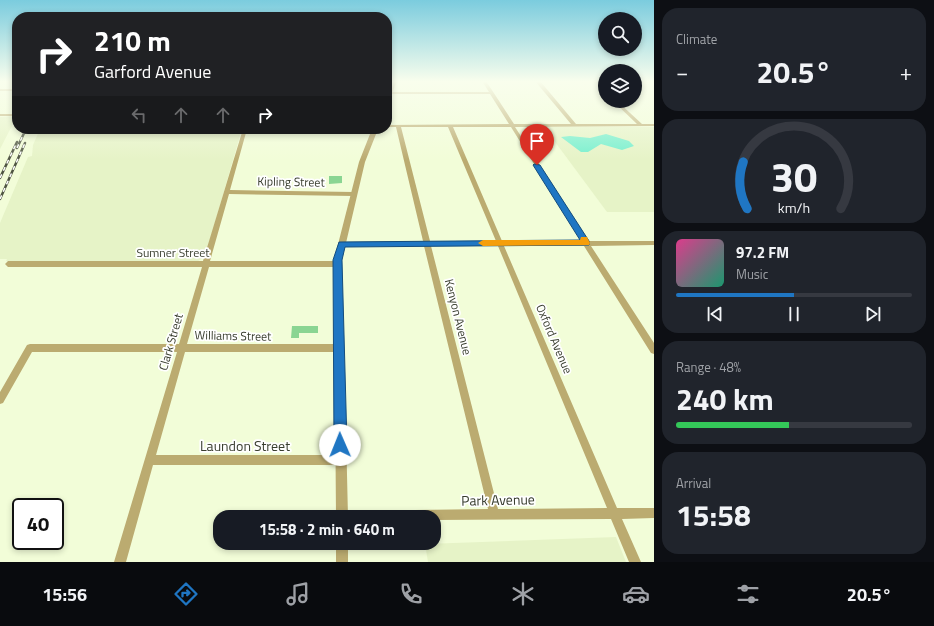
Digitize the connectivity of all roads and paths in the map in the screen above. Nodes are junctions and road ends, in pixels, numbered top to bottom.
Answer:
1 (500, 107) edge
2 (558, 107) edge
3 (623, 108) edge
4 (0, 115) edge
5 (12, 115) edge
6 (641, 125) junction
7 (654, 125) edge
8 (392, 126) edge
9 (398, 126) junction
10 (450, 126) junction
11 (512, 126) junction
12 (574, 126) junction
13 (244, 134) edge
14 (373, 134) edge
15 (228, 192) junction
16 (354, 194) junction
17 (500, 243) junction
18 (586, 243) junction
19 (654, 243) edge
20 (342, 244) junction
21 (427, 244) junction
22 (8, 264) dead end
23 (207, 264) junction
24 (338, 264) junction
25 (183, 347) junction
26 (339, 348) junction
27 (654, 350) edge
28 (0, 400) edge
29 (150, 460) junction
30 (341, 460) junction
31 (342, 510) edge
32 (614, 512) junction
33 (654, 513) edge
34 (494, 514) junction
35 (441, 515) edge
36 (342, 550) edge
37 (120, 562) edge
38 (342, 562) edge
39 (635, 562) edge

1 - 11 street
2 - 12 street
3 - 6 street
4 - 5 street
6 - 7 street
6 - 12 street
8 - 9 street
9 - 10 street
9 - 21 street, Kenyon Avenue
10 - 11 street
10 - 17 street, Oxford Avenue
11 - 12 street
11 - 18 street
13 - 15 street, Clark Street
14 - 16 street
15 - 16 street, Kipling Street
15 - 23 street, Clark Street
16 - 20 street
17 - 18 street
17 - 21 street
17 - 32 street, Oxford Avenue
18 - 19 street
18 - 27 street
20 - 21 street
20 - 24 street
21 - 34 street, Kenyon Avenue
22 - 23 street, Sumner Street
23 - 24 street, Sumner Street
23 - 25 street, Clark Street
24 - 26 street
25 - 26 street, Williams Street
25 - 28 street, Williams Street
25 - 29 street, Clark Street
26 - 30 street
29 - 30 street, Laundon Street
29 - 37 street, Clark Street
30 - 31 street
32 - 33 street, Park Avenue
32 - 34 street, Park Avenue
32 - 39 street, Oxford Avenue
34 - 35 street, Park Avenue
36 - 38 street

